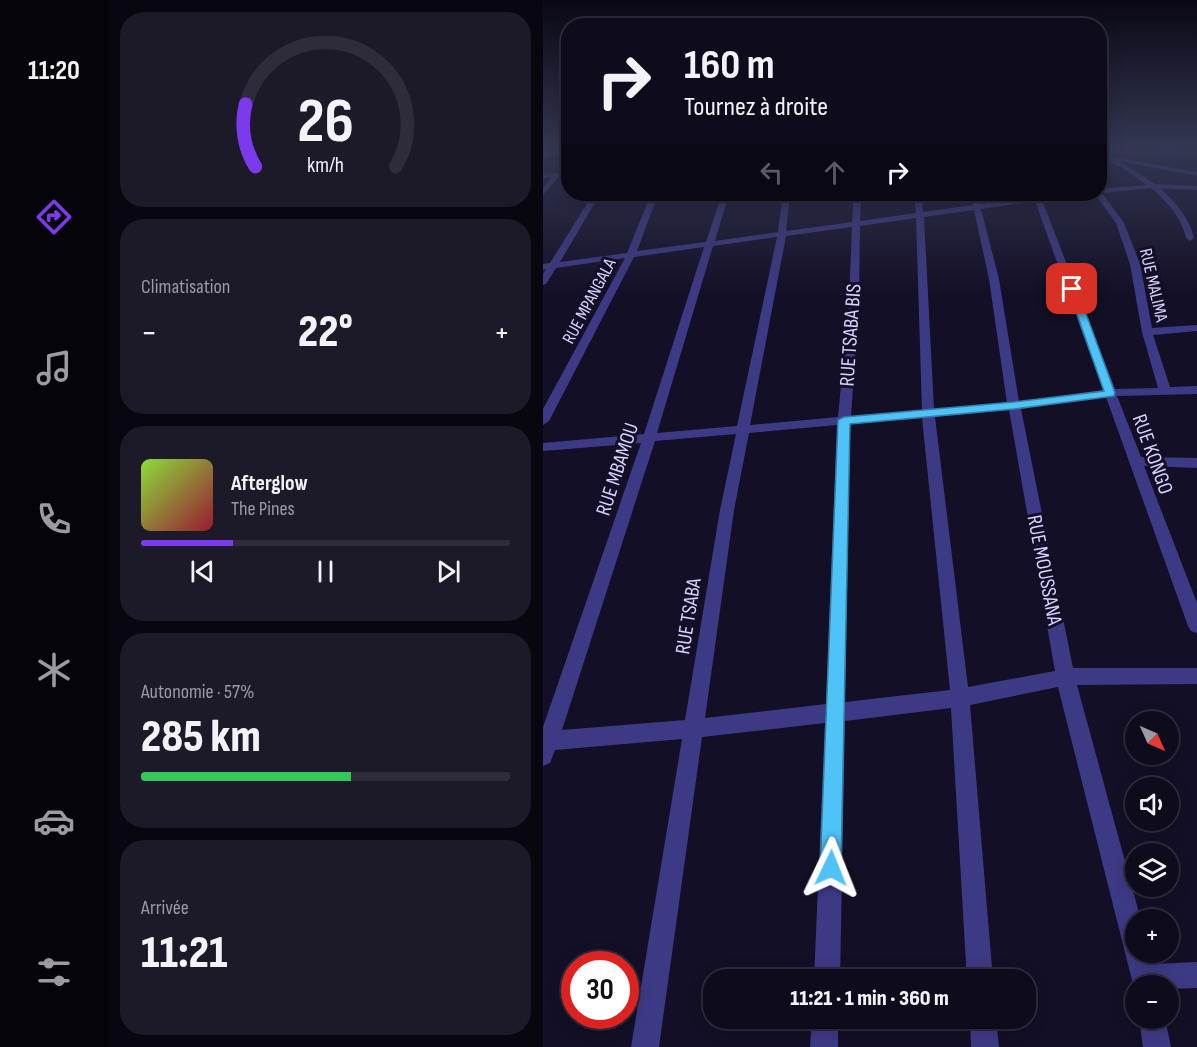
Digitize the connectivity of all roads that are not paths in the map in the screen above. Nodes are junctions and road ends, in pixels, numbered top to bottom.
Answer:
1 (1166, 197) edge
2 (593, 201) edge
3 (651, 201) edge
4 (723, 201) edge
5 (785, 201) edge
6 (857, 201) edge
7 (918, 201) edge
8 (972, 201) edge
9 (976, 201) edge
10 (1039, 201) edge
11 (1105, 201) edge
12 (920, 215) junction
13 (856, 224) junction
14 (782, 234) junction
15 (1190, 238) dead end
16 (711, 244) junction
17 (631, 255) junction
18 (553, 266) junction
19 (543, 267) edge
20 (543, 282) edge
21 (1197, 328) edge
22 (1147, 332) junction
23 (1165, 390) junction
24 (1197, 390) edge
25 (1110, 393) junction
26 (1014, 406) junction
27 (928, 412) junction
28 (844, 420) junction
29 (543, 421) edge
30 (744, 430) junction
31 (649, 439) junction
32 (543, 447) edge
33 (1134, 461) junction
34 (1197, 464) edge
35 (1197, 626) edge
36 (1197, 676) edge
37 (1065, 677) junction
38 (960, 698) junction
39 (836, 712) junction
40 (692, 729) junction
41 (545, 746) edge
42 (1126, 909) edge
43 (827, 969) edge
44 (979, 969) edge
45 (1143, 972) edge
46 (1197, 975) edge
47 (825, 1029) edge
48 (984, 1029) edge
49 (1154, 1029) edge
50 (645, 1047) edge
51 (825, 1047) edge
52 (985, 1047) edge
53 (1158, 1047) edge

1 - 15 street
2 - 18 street
3 - 17 street, RUE MPANGALA
4 - 16 street, RUE MBAMOU
5 - 14 street, RUE TSABA
6 - 13 street, RUE TSABA BIS
7 - 12 street
8 - 12 street
9 - 26 street, RUE MOUSSANA
10 - 25 street, RUE KONGO
11 - 22 street, RUE MALIMA
12 - 13 street
12 - 27 street
13 - 14 street
13 - 28 street, RUE TSABA BIS
14 - 16 street
14 - 30 street, RUE TSABA
16 - 17 street
16 - 31 street, RUE MBAMOU
17 - 18 street
17 - 29 street, RUE MPANGALA
18 - 19 street
18 - 20 street
21 - 22 street
22 - 23 street, RUE MALIMA
23 - 24 street
23 - 25 street
25 - 26 street
25 - 33 street, RUE KONGO
26 - 27 street
26 - 37 street, RUE MOUSSANA
27 - 28 street
27 - 38 street
28 - 30 street
28 - 39 street, RUE TSABA BIS
30 - 31 street
30 - 40 street, RUE TSABA
31 - 32 street
31 - 41 street, RUE MBAMOU
33 - 34 street
33 - 35 street, RUE KONGO
36 - 37 street
37 - 38 street
37 - 42 street, RUE MOUSSANA
38 - 39 street
38 - 44 street
39 - 40 street
39 - 43 street, RUE TSABA BIS
40 - 41 street
40 - 50 street, RUE TSABA
45 - 46 street
47 - 51 street
48 - 52 street
49 - 53 street

